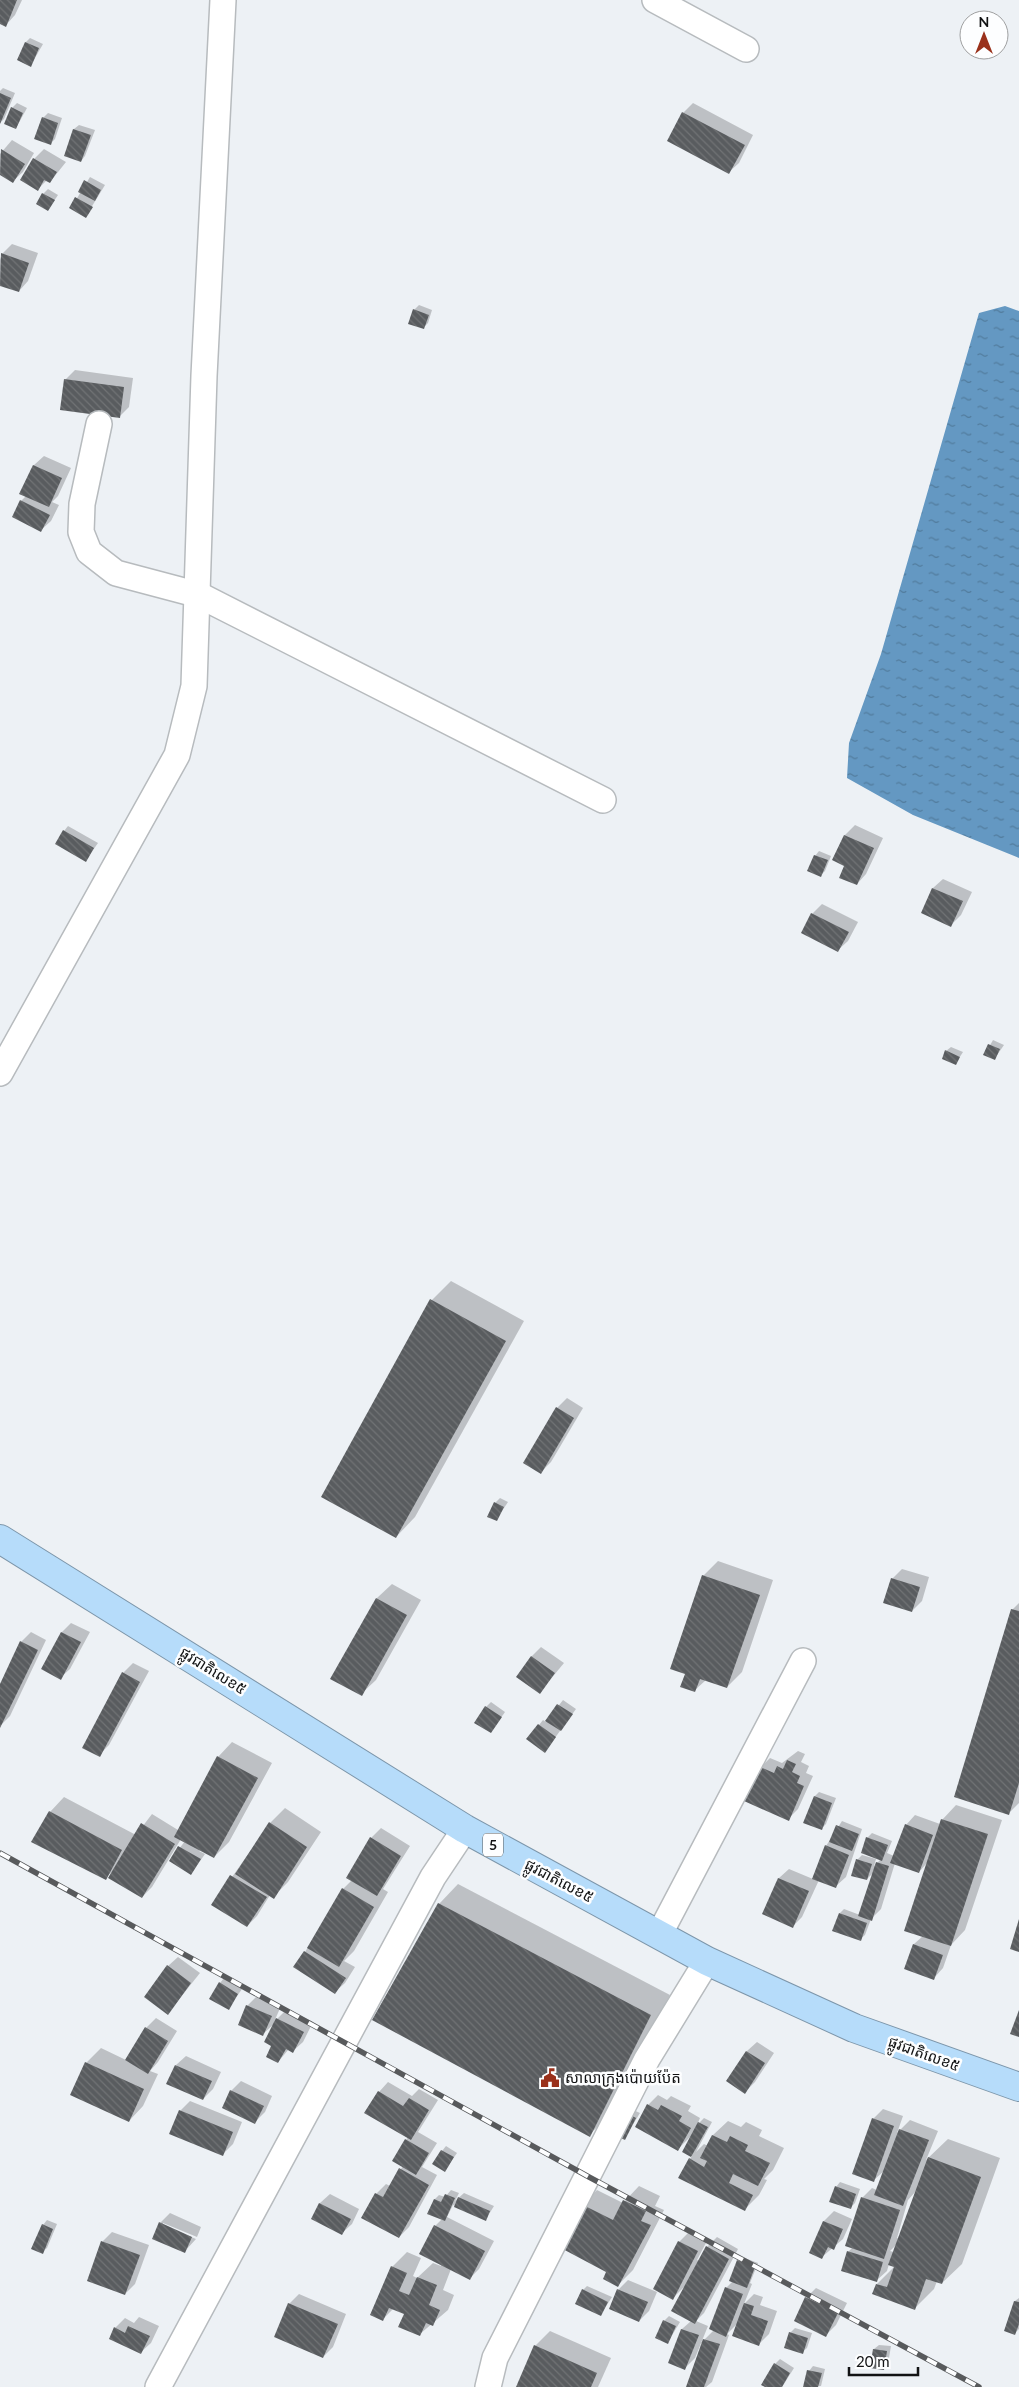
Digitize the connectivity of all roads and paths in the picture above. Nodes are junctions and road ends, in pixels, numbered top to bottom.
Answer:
1 (224, 0) edge
2 (655, 0) edge
3 (746, 49) dead end
4 (99, 424) dead end
5 (198, 595) junction
6 (603, 800) dead end
7 (0, 1073) edge
8 (0, 1539) edge
9 (803, 1661) dead end
10 (466, 1829) junction
11 (659, 1935) junction
12 (707, 1960) junction
13 (1019, 2087) edge
14 (158, 2387) edge
15 (488, 2387) edge

1 - 5 street
2 - 3 street
4 - 5 street
5 - 6 street
5 - 7 street
8 - 10 highway, ផ្លូវជាតិលេខ៥ / 5
9 - 11 street
10 - 11 highway, ផ្លូវជាតិលេខ៥ / 5
10 - 14 street
11 - 12 highway, ផ្លូវជាតិលេខ៥ / 5
12 - 13 highway, ផ្លូវជាតិលេខ៥ / 5
12 - 15 street

